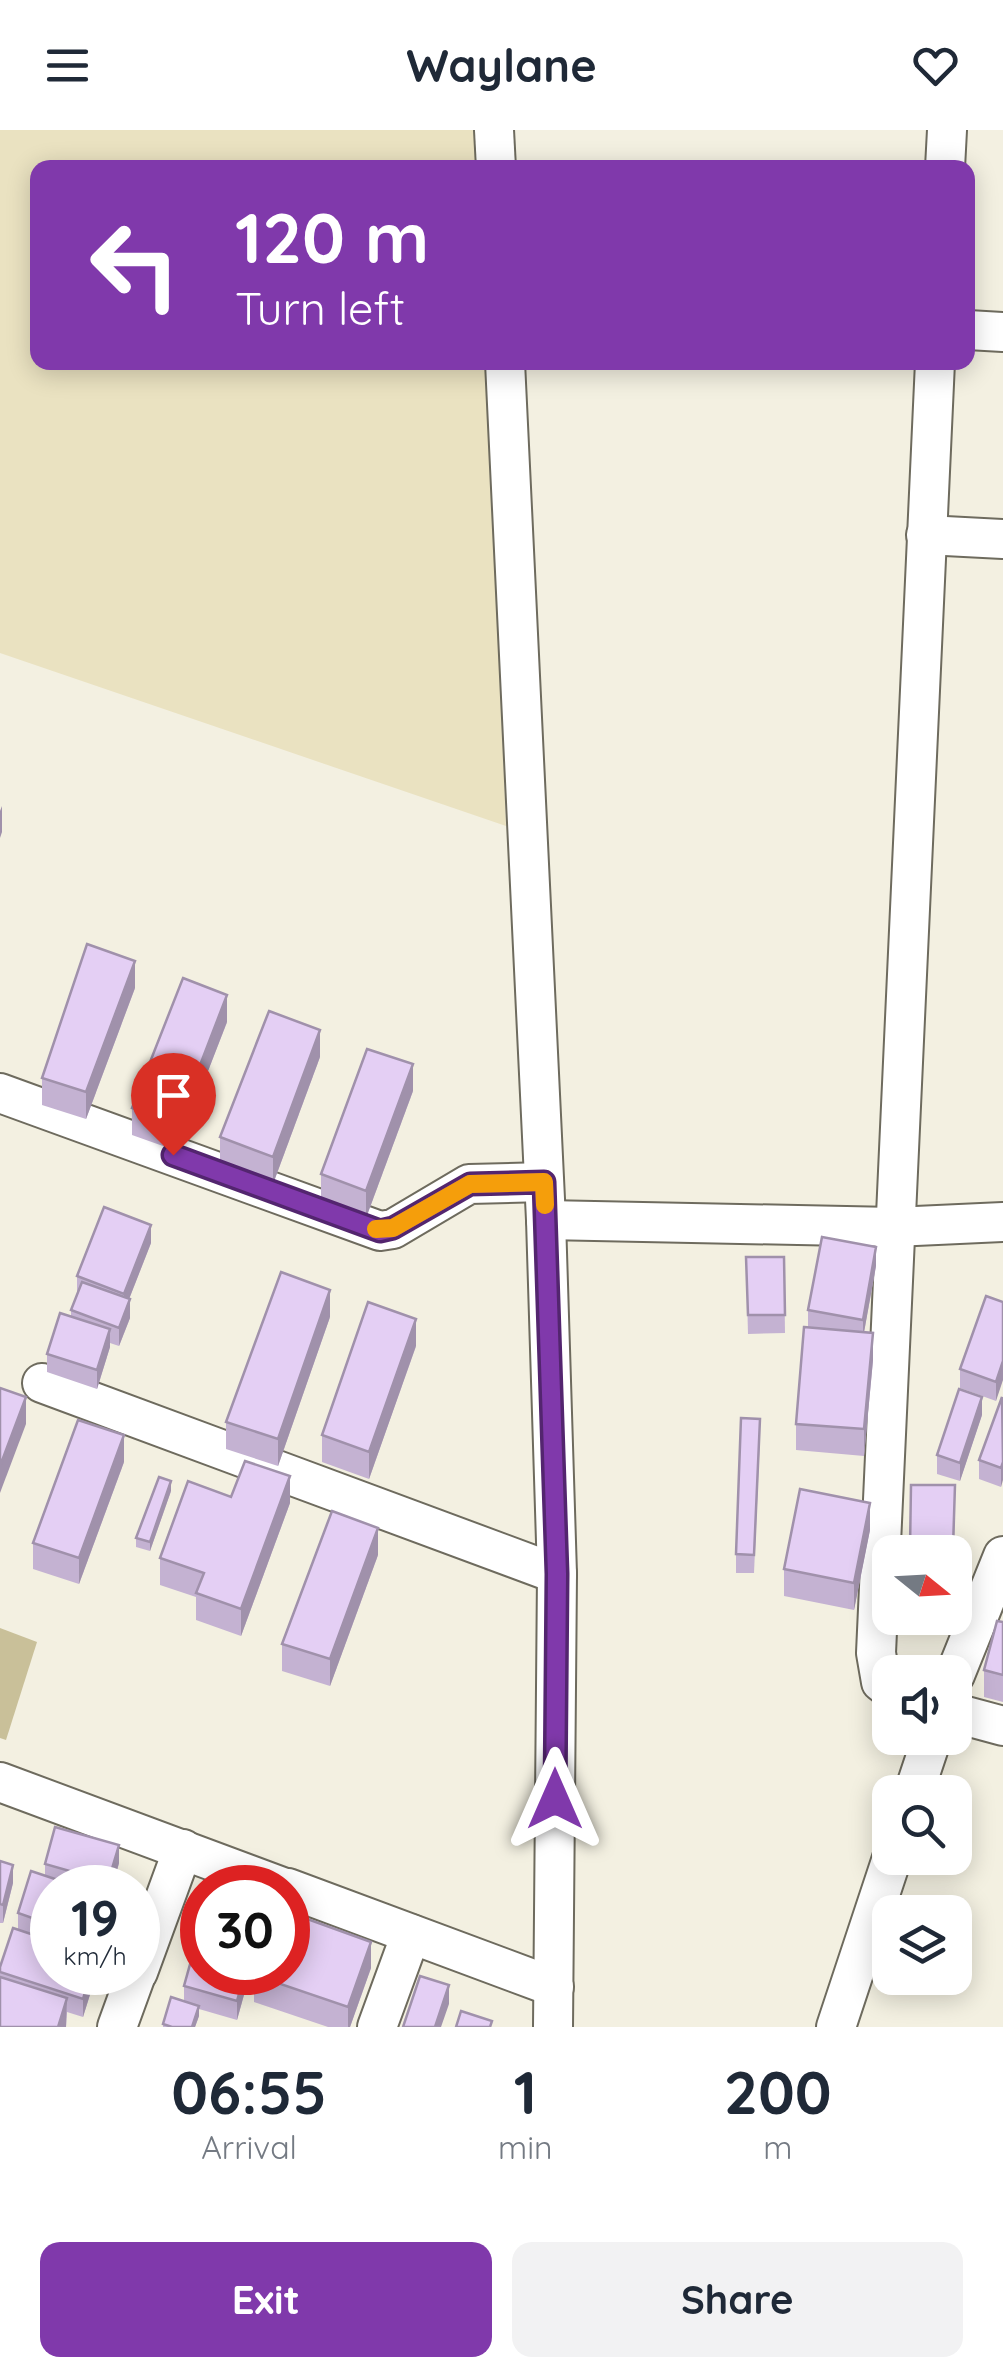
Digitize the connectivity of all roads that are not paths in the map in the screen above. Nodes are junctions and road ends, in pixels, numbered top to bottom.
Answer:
1 (494, 130) edge
2 (946, 130) edge
3 (496, 160) edge
4 (944, 160) edge
5 (975, 330) edge
6 (1003, 332) edge
7 (505, 370) edge
8 (934, 370) edge
9 (926, 535) junction
10 (1003, 540) edge
11 (0, 1092) edge
12 (544, 1182) junction
13 (546, 1220) junction
14 (1003, 1222) edge
15 (894, 1227) junction
16 (42, 1384) dead end
17 (1003, 1556) edge
18 (557, 1574) junction
19 (876, 1655) edge
20 (963, 1655) edge
21 (972, 1718) edge
22 (1003, 1726) edge
23 (0, 1782) edge
24 (182, 1850) junction
25 (223, 1865) edge
26 (886, 1875) edge
27 (310, 1897) edge
28 (160, 1911) edge
29 (411, 1934) junction
30 (554, 1987) junction
31 (130, 1995) edge
32 (118, 2027) edge
33 (377, 2027) edge
34 (553, 2027) edge
35 (836, 2027) edge

1 - 3 street
2 - 4 street
5 - 6 street
7 - 12 street
8 - 9 street
9 - 10 street
9 - 15 street
11 - 12 street
12 - 13 street
13 - 15 street
13 - 18 street
14 - 15 street
15 - 19 street
16 - 18 street
17 - 20 street
18 - 30 street
21 - 22 street
23 - 24 street
24 - 25 street
24 - 28 street
26 - 35 street
27 - 29 street
29 - 30 street
29 - 33 street
30 - 34 street
31 - 32 street

